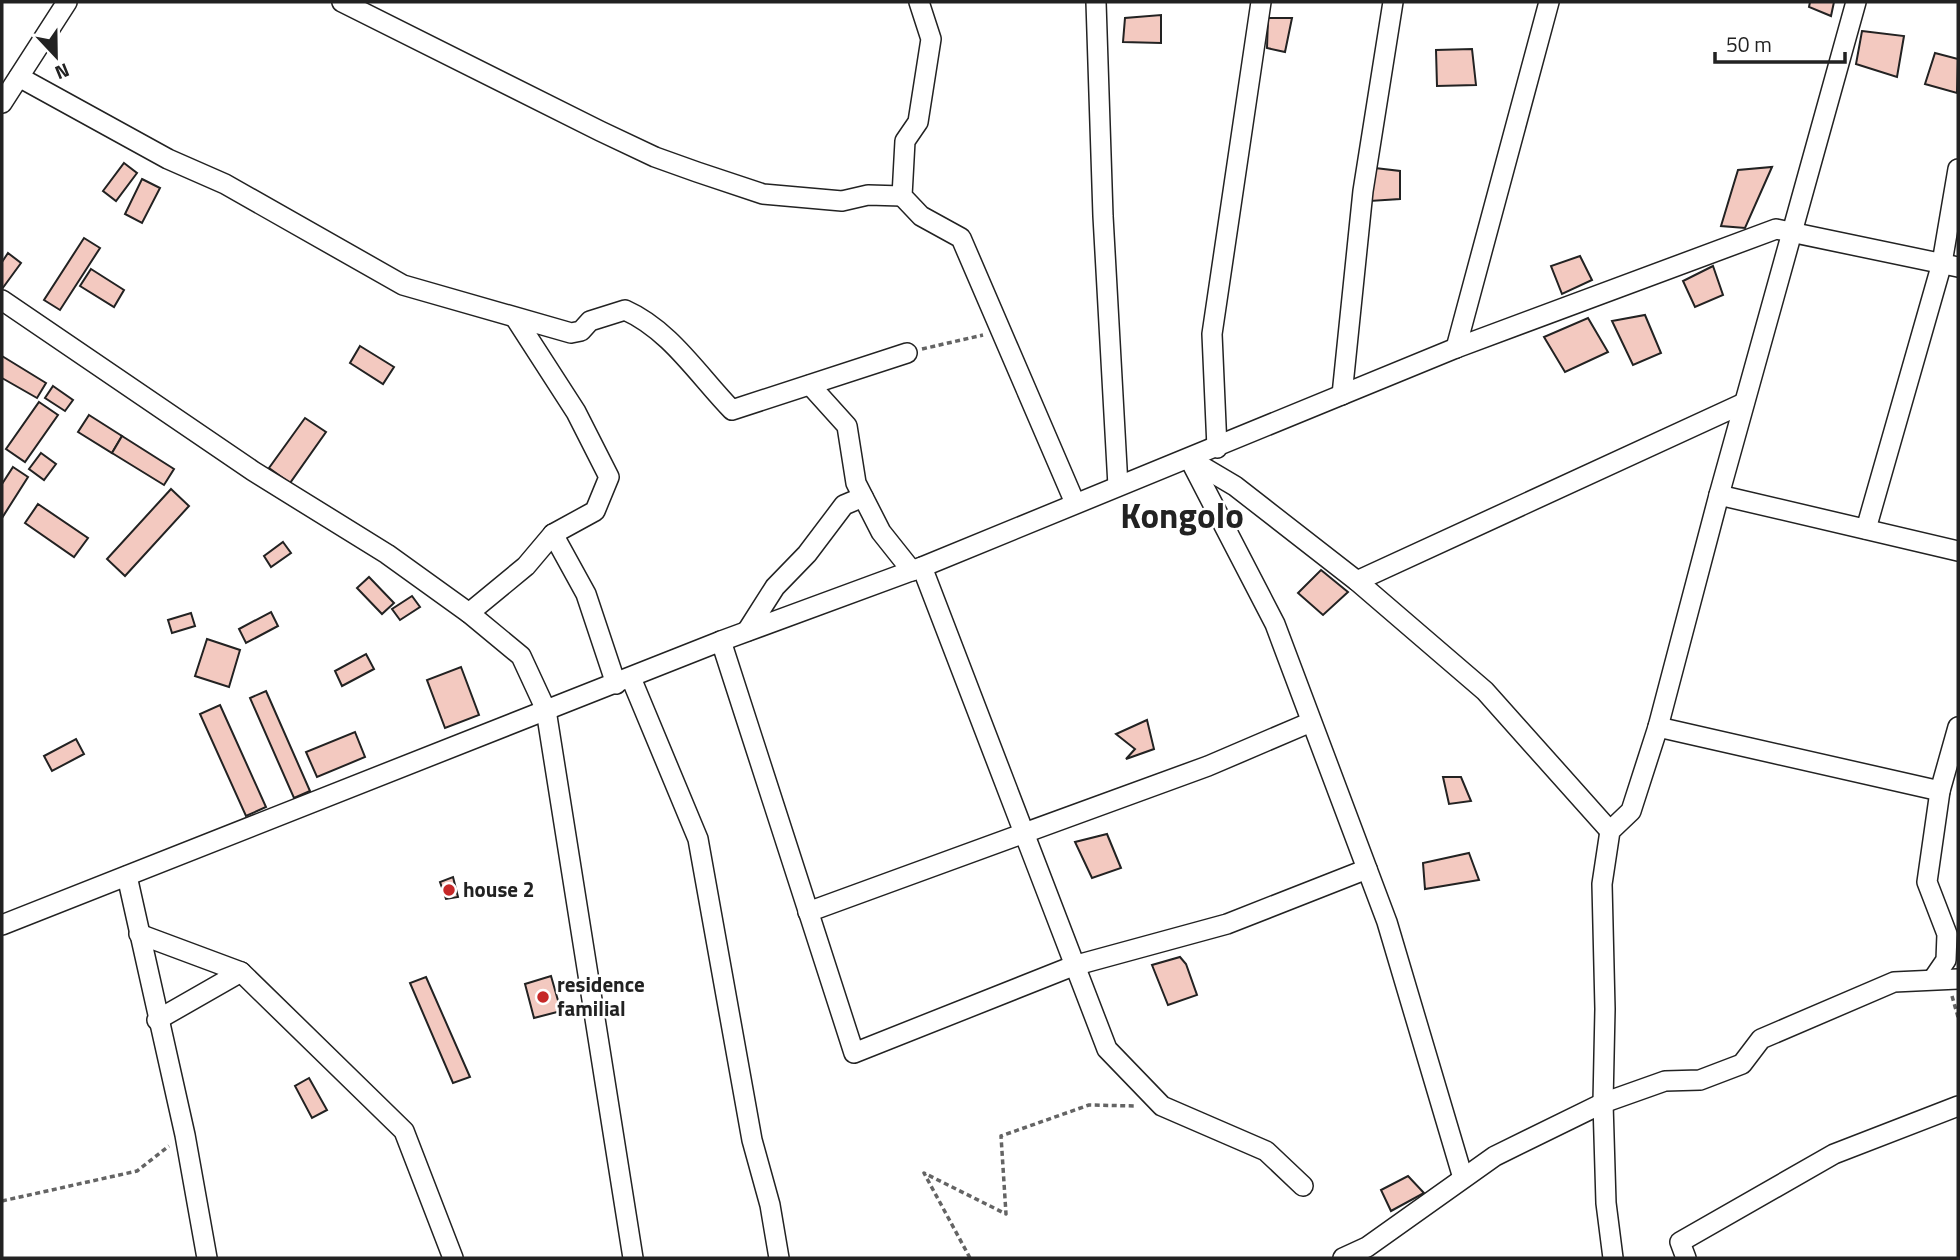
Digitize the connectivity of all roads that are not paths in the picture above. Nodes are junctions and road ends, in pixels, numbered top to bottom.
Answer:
1 (67, 2) edge
2 (342, 2) edge
3 (919, 2) edge
4 (1096, 2) edge
5 (1261, 2) edge
6 (1393, 2) edge
7 (1549, 2) edge
8 (1856, 2) edge
9 (19, 76) junction
10 (2, 103) edge
11 (1958, 169) edge
12 (902, 196) junction
13 (1792, 232) junction
14 (1950, 265) edge
15 (2, 300) edge
16 (516, 319) junction
17 (1456, 348) junction
18 (907, 353) road end
19 (810, 385) junction
20 (1342, 395) junction
21 (1744, 403) junction
22 (1216, 448) junction
23 (1190, 460) junction
24 (1118, 486) junction
25 (1718, 495) junction
26 (863, 497) junction
27 (1075, 503) junction
28 (1866, 529) junction
29 (553, 534) junction
30 (1958, 551) edge
31 (917, 569) junction
32 (1357, 581) junction
33 (469, 613) junction
34 (747, 631) junction
35 (720, 641) junction
36 (623, 681) junction
37 (546, 710) junction
38 (1311, 722) junction
39 (1658, 727) junction
40 (1958, 727) edge
41 (1940, 791) junction
42 (1610, 831) junction
43 (1023, 834) junction
44 (1367, 869) junction
45 (127, 876) junction
46 (808, 912) junction
47 (2, 925) edge
48 (139, 934) junction
49 (1073, 966) junction
50 (241, 972) junction
51 (1933, 979) junction
52 (1958, 979) edge
53 (157, 1020) junction
54 (1603, 1103) junction
55 (1958, 1106) edge
56 (1463, 1178) junction
57 (1303, 1186) dead end
58 (207, 1258) edge
59 (453, 1258) edge
60 (633, 1258) edge
61 (779, 1258) edge
62 (1343, 1258) edge
63 (1613, 1258) edge
64 (1686, 1258) edge

1 - 9 street
2 - 12 street
3 - 12 street
4 - 24 street
5 - 22 street
6 - 20 street
7 - 17 street
8 - 13 street
9 - 10 street
9 - 16 street
11 - 14 street
12 - 27 street
13 - 14 street
13 - 17 street
13 - 21 street
14 - 28 street
15 - 33 street
16 - 19 street
16 - 29 street
17 - 20 street
18 - 19 street
19 - 26 street
20 - 22 street
21 - 25 street
21 - 32 street
22 - 23 street
23 - 24 street
23 - 32 street
23 - 38 street
24 - 27 street
25 - 28 street
25 - 39 street
26 - 31 street
26 - 34 street
27 - 31 street
28 - 30 street
29 - 33 street
29 - 36 street
31 - 34 street
31 - 43 street
32 - 42 street
33 - 37 street
34 - 35 street
35 - 36 street
35 - 46 street
36 - 37 street
36 - 61 street
37 - 45 street
37 - 60 street
38 - 43 street
38 - 44 street
39 - 41 street
39 - 42 street
40 - 41 street
41 - 51 street
42 - 54 street
43 - 46 street
43 - 49 street
44 - 49 street
44 - 56 street
45 - 47 street
45 - 48 street
46 - 49 street
48 - 50 street
48 - 53 street
49 - 57 street
50 - 53 street
50 - 59 street
51 - 52 street
51 - 54 street
53 - 58 street
54 - 56 street
54 - 63 street
55 - 64 street
56 - 62 street

